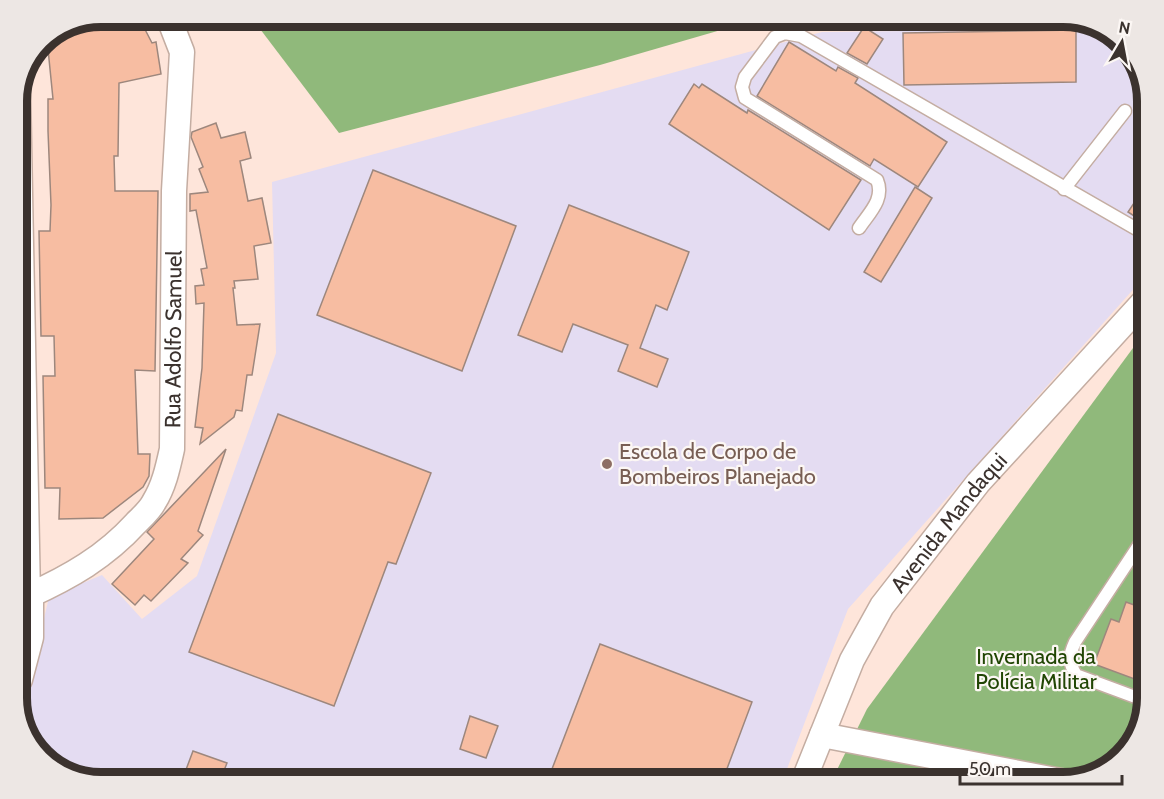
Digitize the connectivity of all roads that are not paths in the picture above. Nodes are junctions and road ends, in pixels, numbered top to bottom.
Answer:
1 (172, 27) edge
2 (1125, 111) dead end
3 (1064, 189) junction
4 (859, 228) dead end
5 (1137, 230) edge
6 (1137, 306) edge
7 (1137, 550) edge
8 (27, 592) edge
9 (1137, 698) edge
10 (822, 735) junction
11 (807, 772) edge
12 (1014, 772) edge

1 - 8 street, Rua Adolfo Samuel
2 - 3 lane
3 - 4 lane
3 - 5 lane
6 - 10 street, Avenida Mandaqui
7 - 9 lane
10 - 11 street, Avenida Mandaqui
10 - 12 street

